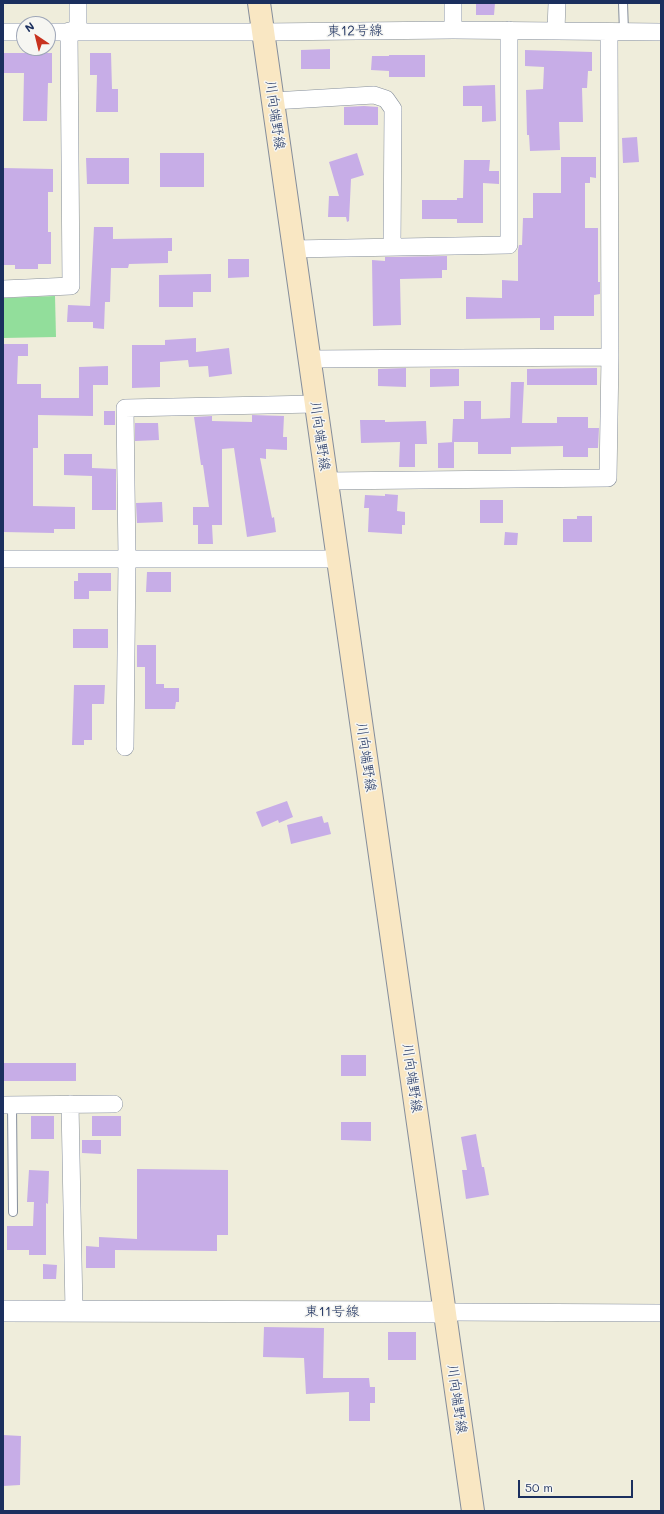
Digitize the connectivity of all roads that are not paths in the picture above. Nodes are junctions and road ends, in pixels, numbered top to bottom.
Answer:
1 (78, 3) edge
2 (259, 3) edge
3 (453, 3) edge
4 (557, 3) edge
5 (623, 3) edge
6 (453, 30) junction
7 (509, 30) junction
8 (556, 30) junction
9 (3, 32) edge
10 (16, 32) edge
11 (56, 32) edge
12 (73, 32) junction
13 (263, 32) junction
14 (616, 32) junction
15 (661, 32) edge
16 (273, 101) junction
17 (392, 247) junction
18 (293, 249) junction
19 (3, 289) edge
20 (610, 356) junction
21 (309, 359) junction
22 (315, 404) junction
23 (326, 481) junction
24 (3, 559) edge
25 (127, 559) junction
26 (337, 559) junction
27 (125, 747) dead end
28 (70, 1104) junction
29 (114, 1104) dead end
30 (8, 1105) edge
31 (13, 1212) dead end
32 (3, 1311) edge
33 (74, 1311) junction
34 (445, 1312) junction
35 (661, 1313) edge
36 (474, 1511) edge

1 - 12 street
2 - 13 main road, 川向端野線
3 - 6 street
4 - 8 street
5 - 14 lane
6 - 7 street, 東12号線
6 - 13 street, 東12号線
7 - 8 street, 東12号線
7 - 17 street
8 - 14 street, 東12号線
9 - 10 street
11 - 12 street, 東12号線
12 - 13 street, 東12号線
12 - 19 street
13 - 16 main road, 川向端野線
14 - 15 street, 東12号線
14 - 20 street
16 - 17 street
16 - 18 main road, 川向端野線
17 - 18 street
18 - 21 main road, 川向端野線
20 - 21 street
20 - 23 street
21 - 22 main road, 川向端野線
22 - 23 main road, 川向端野線
22 - 25 street
23 - 26 main road, 川向端野線
24 - 25 street
25 - 26 street
25 - 27 street
26 - 34 main road, 川向端野線
28 - 29 street
28 - 30 street
28 - 33 street
30 - 31 lane
32 - 33 street, 東11号線
33 - 34 street, 東11号線
34 - 35 street, 東11号線
34 - 36 main road, 川向端野線

